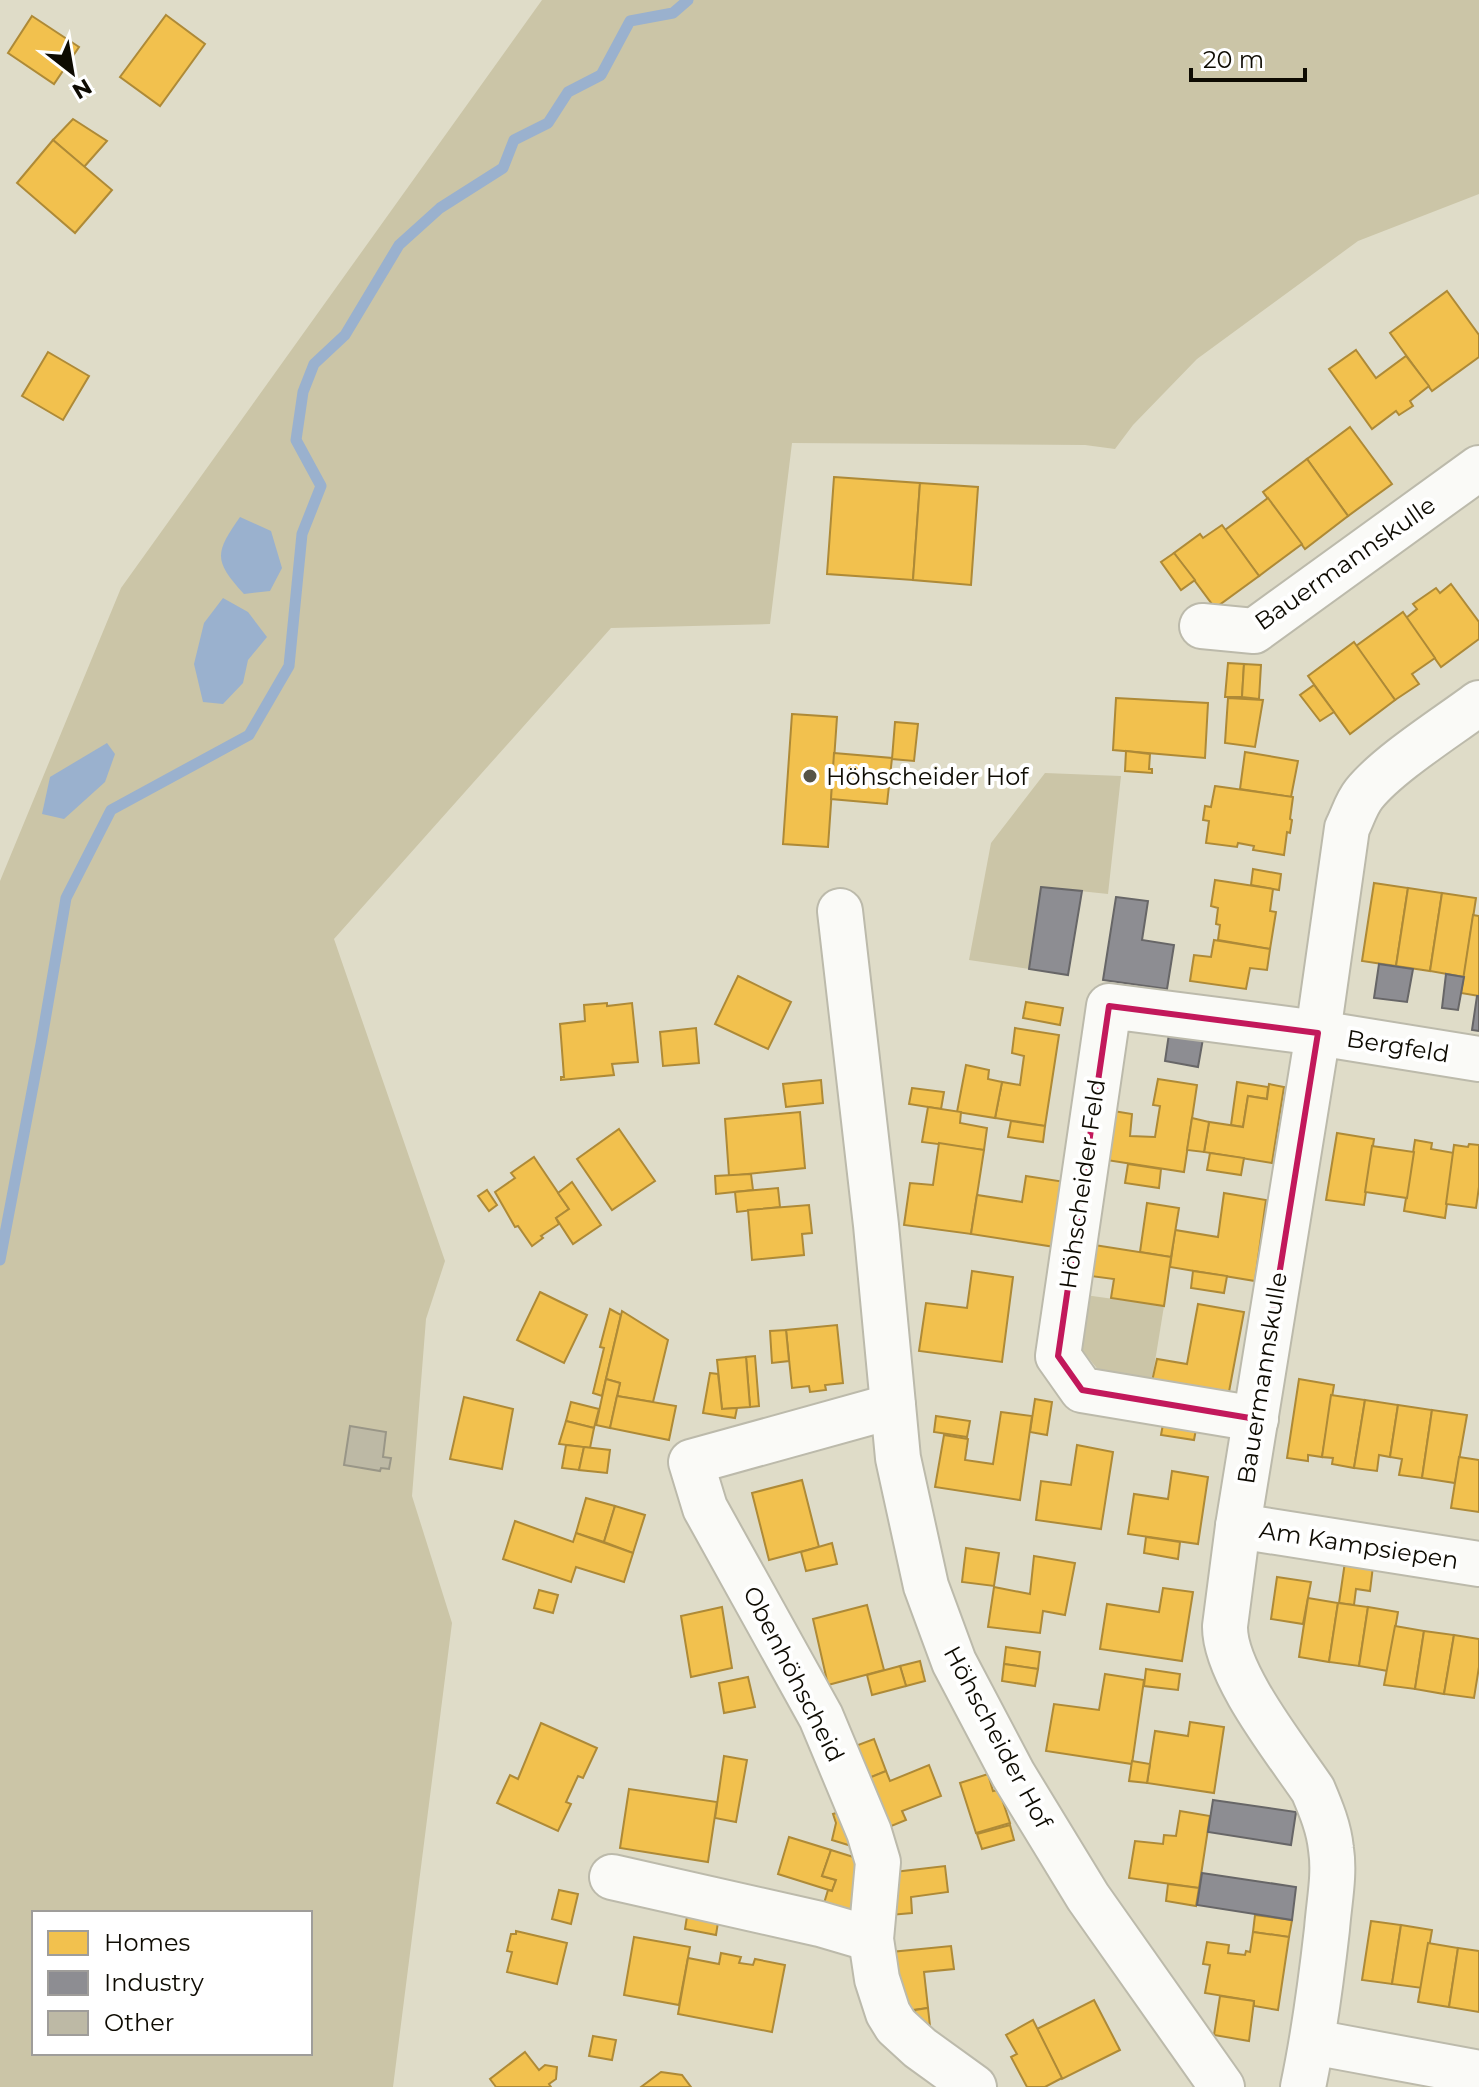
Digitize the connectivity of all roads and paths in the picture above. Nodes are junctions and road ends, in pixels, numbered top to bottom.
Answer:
1 (1479, 468) edge
2 (1202, 626) dead end
3 (1479, 703) edge
4 (840, 911) dead end
5 (1318, 1033) junction
6 (1479, 1059) edge
7 (893, 1406) junction
8 (1256, 1419) junction
9 (1238, 1526) junction
10 (1479, 1564) edge
11 (612, 1877) dead end
12 (871, 1939) junction
13 (1313, 2042) junction
14 (1479, 2073) edge
15 (974, 2087) edge
16 (1222, 2087) edge
17 (1303, 2087) edge

1 - 2 street, Bauermannskulle
3 - 5 street, Bauermannskulle
4 - 7 street, Höhscheider Hof
5 - 6 street, Bergfeld
5 - 8 street, Bauermannskulle
5 - 8 street, Höhscheider Feld
7 - 12 street, Obenhöhscheid
7 - 16 street, Höhscheider Hof
8 - 9 street, Bauermannskulle
9 - 10 street, Am Kampsiepen
9 - 13 street, Bauermannskulle
11 - 12 street
12 - 15 street, Obenhöhscheid
13 - 14 street
13 - 17 street, Bauermannskulle

